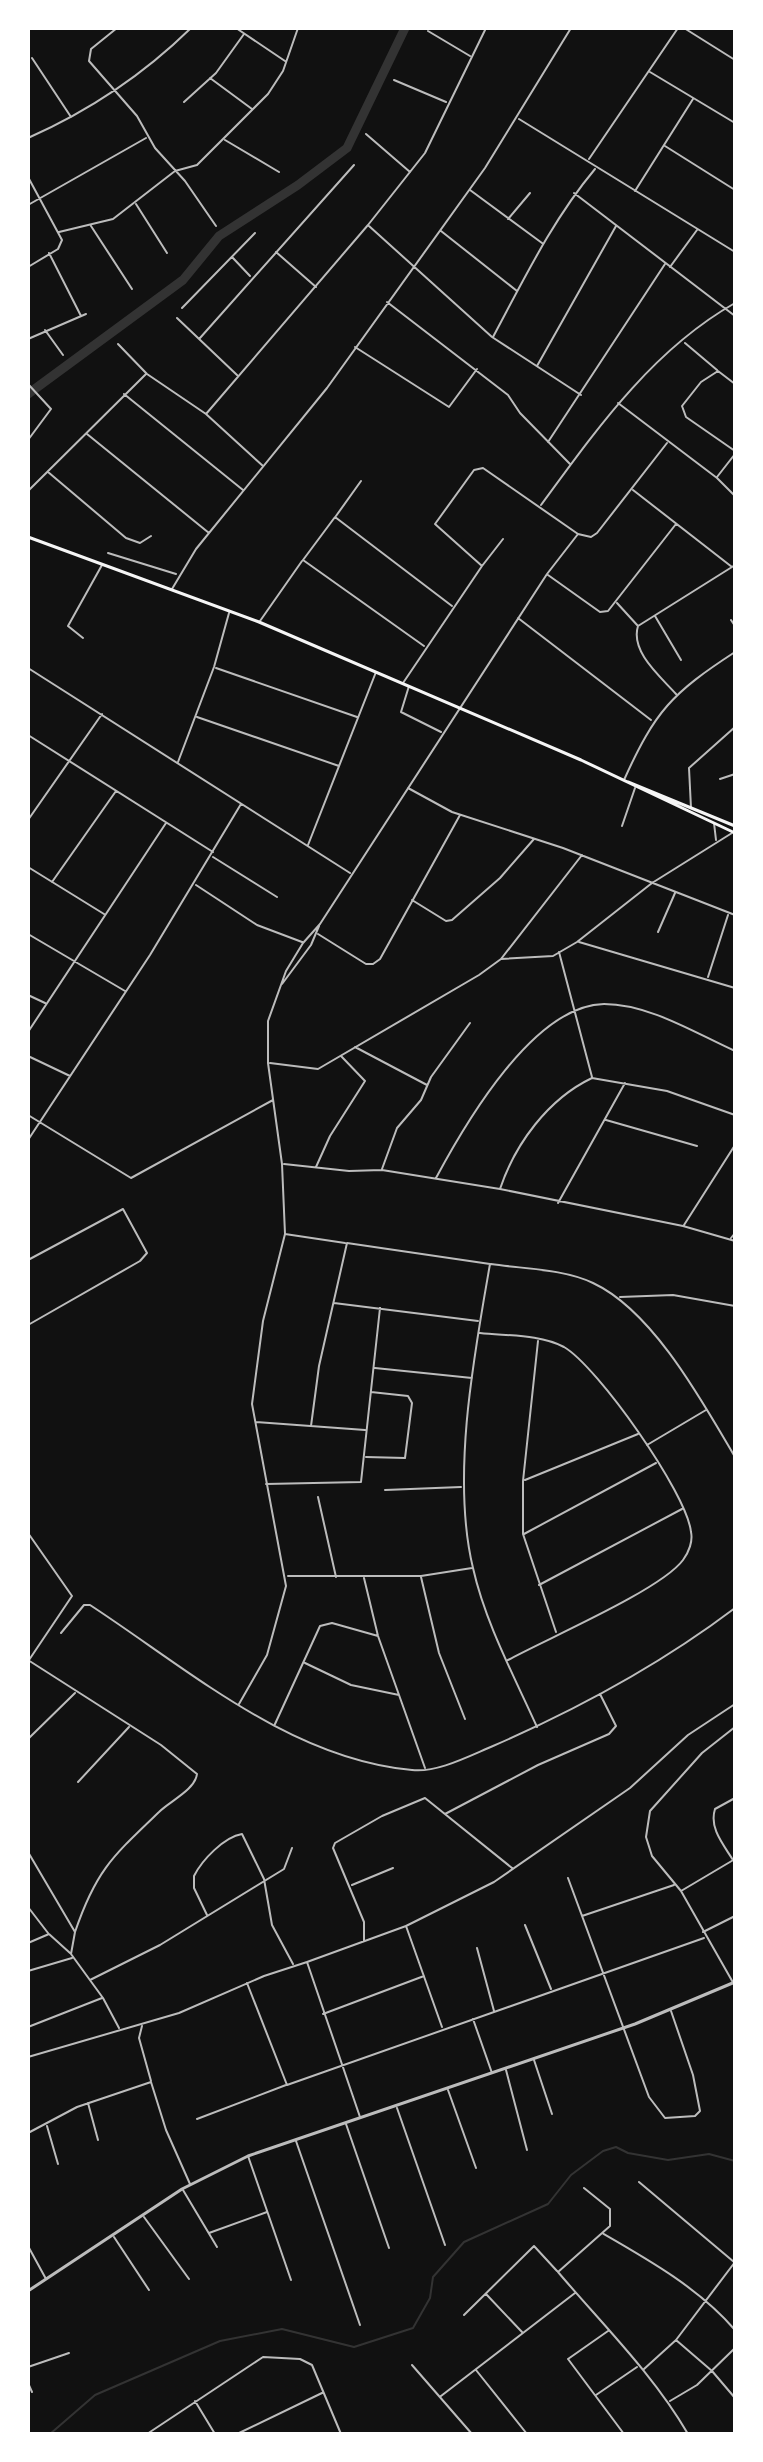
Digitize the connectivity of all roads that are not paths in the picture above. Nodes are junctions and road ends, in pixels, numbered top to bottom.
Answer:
1 (117, 28) edge
2 (191, 28) edge
3 (236, 28) edge
4 (298, 28) edge
5 (486, 28) edge
6 (571, 28) edge
7 (678, 28) edge
8 (684, 28) edge
9 (428, 31) dead end
10 (244, 34) junction
11 (471, 57) junction
12 (32, 58) dead end
13 (735, 60) edge
14 (286, 62) junction
15 (649, 71) junction
16 (209, 77) junction
17 (394, 80) dead end
18 (114, 92) junction
19 (693, 99) junction
20 (184, 102) dead end
21 (447, 103) junction
22 (252, 109) junction
23 (71, 118) junction
24 (518, 118) junction
25 (735, 123) edge
26 (366, 134) dead end
27 (28, 138) edge
28 (147, 138) junction
29 (224, 139) junction
30 (664, 146) junction
31 (587, 161) junction
32 (354, 165) dead end
33 (596, 168) junction
34 (175, 171) junction
35 (279, 172) dead end
36 (410, 172) junction
37 (28, 177) edge
38 (469, 189) junction
39 (735, 190) edge
40 (634, 192) junction
41 (530, 193) dead end
42 (574, 193) junction
43 (40, 198) junction
44 (136, 204) junction
45 (28, 205) edge
46 (507, 220) junction
47 (368, 225) junction
48 (91, 226) junction
49 (216, 226) dead end
50 (616, 226) junction
51 (698, 229) junction
52 (440, 230) junction
53 (59, 232) junction
54 (255, 233) dead end
55 (543, 244) junction
56 (275, 251) junction
57 (735, 252) edge
58 (49, 253) junction
59 (167, 253) dead end
60 (230, 256) junction
61 (665, 264) junction
62 (414, 265) junction
63 (28, 267) edge
64 (670, 268) junction
65 (250, 277) junction
66 (316, 287) junction
67 (132, 289) dead end
68 (517, 291) junction
69 (386, 301) junction
70 (735, 303) edge
71 (182, 308) dead end
72 (724, 308) junction
73 (86, 314) dead end
74 (81, 316) junction
75 (735, 316) edge
76 (177, 318) dead end
77 (44, 329) junction
78 (492, 337) junction
79 (200, 338) junction
80 (28, 339) edge
81 (684, 342) junction
82 (118, 344) dead end
83 (354, 346) junction
84 (63, 355) dead end
85 (537, 367) junction
86 (477, 369) junction
87 (718, 371) junction
88 (147, 374) junction
89 (237, 376) junction
90 (28, 384) edge
91 (735, 384) edge
92 (124, 394) junction
93 (581, 395) junction
94 (618, 403) junction
95 (206, 414) junction
96 (86, 434) junction
97 (28, 440) edge
98 (547, 443) junction
99 (667, 443) junction
100 (735, 453) edge
101 (571, 465) junction
102 (263, 467) junction
103 (47, 472) junction
104 (717, 478) junction
105 (361, 481) dead end
106 (244, 490) junction
107 (632, 490) junction
108 (28, 491) edge
109 (735, 496) edge
110 (541, 506) junction
111 (335, 517) junction
112 (676, 524) junction
113 (209, 533) junction
114 (578, 534) junction
115 (151, 536) dead end
116 (28, 537) edge
117 (503, 539) dead end
118 (108, 553) dead end
119 (303, 560) junction
120 (102, 565) junction
121 (482, 566) junction
122 (734, 566) edge
123 (178, 574) junction
124 (547, 574) junction
125 (171, 590) junction
126 (617, 603) junction
127 (452, 606) junction
128 (230, 611) junction
129 (655, 616) junction
130 (518, 618) junction
131 (731, 620) dead end
132 (259, 622) junction
133 (638, 626) junction
134 (735, 626) edge
135 (83, 638) dead end
136 (425, 647) junction
137 (735, 652) edge
138 (681, 660) dead end
139 (214, 667) junction
140 (28, 668) edge
141 (376, 672) junction
142 (403, 684) junction
143 (409, 686) junction
144 (677, 695) junction
145 (458, 708) junction
146 (102, 713) junction
147 (195, 717) junction
148 (358, 718) junction
149 (652, 721) junction
150 (735, 727) edge
151 (442, 733) junction
152 (28, 735) edge
153 (70, 762) junction
154 (177, 763) junction
155 (340, 766) junction
156 (735, 774) edge
157 (720, 779) dead end
158 (624, 781) junction
159 (407, 787) junction
160 (635, 788) junction
161 (116, 791) junction
162 (241, 804) junction
163 (691, 808) junction
164 (461, 814) junction
165 (716, 819) junction
166 (28, 820) edge
167 (166, 823) junction
168 (714, 825) junction
169 (622, 826) dead end
170 (735, 826) edge
171 (734, 833) edge
172 (534, 838) junction
173 (716, 842) junction
174 (307, 846) junction
175 (213, 854) junction
176 (582, 855) junction
177 (28, 867) edge
178 (351, 873) junction
179 (52, 882) junction
180 (652, 883) junction
181 (194, 884) junction
182 (675, 892) junction
183 (277, 897) dead end
184 (411, 900) junction
185 (729, 913) junction
186 (105, 915) junction
187 (735, 915) edge
188 (320, 924) junction
189 (658, 932) dead end
190 (28, 934) edge
191 (318, 934) junction
192 (577, 942) junction
193 (303, 943) junction
194 (559, 952) junction
195 (501, 959) junction
196 (75, 962) junction
197 (707, 978) junction
198 (281, 985) junction
199 (735, 988) edge
200 (126, 991) junction
201 (28, 995) edge
202 (47, 1004) junction
203 (576, 1010) junction
204 (470, 1023) dead end
205 (28, 1032) edge
206 (354, 1046) junction
207 (735, 1051) edge
208 (340, 1055) junction
209 (28, 1056) edge
210 (268, 1063) junction
211 (71, 1076) junction
212 (592, 1078) junction
213 (626, 1082) junction
214 (427, 1085) junction
215 (274, 1099) junction
216 (28, 1115) edge
217 (735, 1115) edge
218 (42, 1120) junction
219 (606, 1120) junction
220 (28, 1140) edge
221 (735, 1145) edge
222 (697, 1146) dead end
223 (282, 1164) junction
224 (316, 1168) junction
225 (382, 1170) junction
226 (436, 1179) junction
227 (500, 1189) junction
228 (558, 1203) junction
229 (683, 1226) junction
230 (735, 1233) edge
231 (285, 1234) junction
232 (730, 1239) junction
233 (735, 1241) edge
234 (347, 1243) junction
235 (28, 1260) edge
236 (490, 1264) junction
237 (619, 1297) junction
238 (333, 1302) junction
239 (735, 1306) edge
240 (380, 1308) junction
241 (480, 1321) junction
242 (28, 1325) edge
243 (478, 1333) junction
244 (538, 1339) junction
245 (373, 1368) junction
246 (474, 1378) junction
247 (371, 1392) junction
248 (706, 1410) junction
249 (254, 1422) junction
250 (311, 1426) junction
251 (366, 1430) junction
252 (639, 1434) junction
253 (646, 1445) junction
254 (365, 1457) junction
255 (735, 1457) edge
256 (657, 1463) junction
257 (523, 1481) junction
258 (265, 1484) junction
259 (462, 1487) junction
260 (385, 1490) dead end
261 (318, 1497) dead end
262 (683, 1509) junction
263 (28, 1533) edge
264 (523, 1534) junction
265 (473, 1568) junction
266 (286, 1576) junction
267 (421, 1576) junction
268 (336, 1578) junction
269 (364, 1578) junction
270 (539, 1585) junction
271 (735, 1608) edge
272 (61, 1633) dead end
273 (557, 1633) junction
274 (378, 1636) junction
275 (28, 1660) edge
276 (507, 1660) junction
277 (304, 1662) junction
278 (76, 1692) junction
279 (600, 1694) junction
280 (399, 1695) junction
281 (239, 1704) junction
282 (735, 1704) edge
283 (465, 1719) dead end
284 (275, 1725) junction
285 (130, 1726) junction
286 (537, 1727) junction
287 (735, 1727) edge
288 (28, 1739) edge
289 (425, 1769) junction
290 (78, 1782) dead end
291 (735, 1798) edge
292 (444, 1815) junction
293 (292, 1848) dead end
294 (28, 1852) edge
295 (734, 1860) edge
296 (393, 1868) dead end
297 (513, 1868) junction
298 (568, 1878) dead end
299 (264, 1879) junction
300 (675, 1884) junction
301 (351, 1886) junction
302 (681, 1891) junction
303 (28, 1907) edge
304 (207, 1915) junction
305 (581, 1916) junction
306 (735, 1916) edge
307 (525, 1925) dead end
308 (406, 1926) junction
309 (75, 1932) junction
310 (702, 1933) junction
311 (49, 1934) junction
312 (704, 1938) junction
313 (364, 1941) junction
314 (28, 1943) edge
315 (477, 1948) dead end
316 (72, 1956) junction
317 (307, 1962) junction
318 (293, 1965) junction
319 (28, 1971) edge
320 (601, 1973) junction
321 (425, 1975) junction
322 (90, 1980) junction
323 (247, 1983) junction
324 (735, 1984) edge
325 (551, 1990) junction
326 (103, 1998) junction
327 (670, 2009) junction
328 (494, 2012) junction
329 (323, 2014) junction
330 (473, 2019) junction
331 (142, 2025) junction
332 (28, 2027) edge
333 (442, 2028) junction
334 (623, 2028) junction
335 (120, 2029) junction
336 (28, 2057) edge
337 (533, 2059) junction
338 (344, 2068) junction
339 (506, 2069) junction
340 (493, 2074) junction
341 (151, 2082) junction
342 (287, 2085) junction
343 (448, 2089) junction
344 (88, 2103) junction
345 (396, 2106) junction
346 (552, 2114) dead end
347 (361, 2118) junction
348 (197, 2119) dead end
349 (346, 2122) junction
350 (47, 2125) junction
351 (28, 2133) edge
352 (295, 2139) junction
353 (98, 2140) dead end
354 (527, 2150) dead end
355 (248, 2156) junction
356 (58, 2164) dead end
357 (476, 2168) dead end
358 (639, 2182) dead end
359 (190, 2185) junction
360 (584, 2188) dead end
361 (182, 2189) junction
362 (268, 2212) junction
363 (144, 2217) junction
364 (209, 2233) junction
365 (601, 2233) junction
366 (114, 2237) junction
367 (445, 2245) dead end
368 (28, 2246) edge
369 (217, 2247) dead end
370 (389, 2248) dead end
371 (735, 2262) edge
372 (558, 2272) junction
373 (189, 2279) dead end
374 (47, 2280) junction
375 (291, 2280) dead end
376 (149, 2290) dead end
377 (28, 2291) edge
378 (576, 2293) junction
379 (486, 2294) junction
380 (704, 2303) junction
381 (464, 2315) dead end
382 (360, 2325) dead end
383 (735, 2330) edge
384 (609, 2331) junction
385 (523, 2333) junction
386 (676, 2340) junction
387 (735, 2348) edge
388 (69, 2353) dead end
389 (412, 2365) dead end
390 (639, 2365) junction
391 (28, 2367) edge
392 (476, 2370) junction
393 (644, 2370) junction
394 (712, 2371) junction
395 (28, 2383) edge
396 (32, 2392) dead end
397 (324, 2392) junction
398 (595, 2395) junction
399 (441, 2396) junction
400 (735, 2398) edge
401 (194, 2400) junction
402 (669, 2401) junction
403 (147, 2434) edge
404 (215, 2434) edge
405 (237, 2434) edge
406 (341, 2434) edge
407 (472, 2434) edge
408 (527, 2434) edge
409 (624, 2434) edge
410 (688, 2434) edge

1 - 18 street
2 - 18 street
3 - 10 street
4 - 14 street
5 - 11 street
6 - 24 street
7 - 15 street
8 - 13 street
9 - 11 street
10 - 14 street
10 - 16 street
11 - 21 street
12 - 23 street
14 - 22 street
15 - 19 street
15 - 31 street
16 - 20 street
16 - 22 street
17 - 21 street
18 - 23 street
18 - 28 street
19 - 25 street
19 - 30 street
21 - 36 street
22 - 29 street
23 - 27 street
24 - 31 street
24 - 38 street
26 - 36 street
28 - 34 street
28 - 43 street
29 - 34 street
29 - 35 street
30 - 39 street
30 - 40 street
31 - 33 street
32 - 56 street
33 - 40 street
33 - 42 street
34 - 44 street
34 - 49 street
36 - 47 street
37 - 43 street
38 - 46 street
38 - 52 street
40 - 51 street
41 - 46 street
42 - 50 street
42 - 55 street
43 - 45 street
43 - 53 street
44 - 48 street
44 - 59 street
46 - 55 street
47 - 62 street
47 - 66 street
48 - 53 street
48 - 67 street
50 - 61 street
50 - 85 street
51 - 57 street
51 - 64 street
52 - 62 street
52 - 68 street
53 - 58 street
54 - 60 street
55 - 68 street
56 - 65 street
56 - 66 street
58 - 63 street
58 - 74 street
60 - 65 street
60 - 71 street
61 - 64 street
61 - 93 street
62 - 69 street
62 - 78 street
64 - 72 street
65 - 79 street
66 - 89 street
68 - 78 street
69 - 83 street
69 - 86 street
70 - 72 street
72 - 75 street
72 - 81 street
73 - 74 street
74 - 77 street
76 - 79 street
77 - 80 street
77 - 84 street
78 - 85 street
79 - 89 street
81 - 87 street
81 - 94 street
82 - 88 street
83 - 86 street
83 - 102 street
85 - 93 street
86 - 98 street
87 - 91 street
87 - 100 street
88 - 92 street
88 - 95 street
89 - 95 street
90 - 97 street
92 - 96 street
92 - 106 street
93 - 98 street
94 - 99 street
94 - 101 street
95 - 102 street
96 - 103 street
96 - 113 street
98 - 101 street
99 - 104 street
99 - 107 street
100 - 104 street
101 - 110 street
102 - 106 street
103 - 108 street
103 - 115 street
104 - 109 street
105 - 111 street
106 - 113 street
107 - 112 street
107 - 114 street
110 - 114 street
110 - 121 street
111 - 119 street
111 - 127 street
112 - 122 street
112 - 126 street
113 - 123 street
114 - 124 street
116 - 120 main road
117 - 121 street
118 - 123 street
119 - 132 street
119 - 136 street
120 - 125 main road
120 - 135 street
121 - 127 street
122 - 129 street
123 - 125 street
124 - 126 street
124 - 130 street
125 - 128 main road
126 - 133 street
127 - 136 street
128 - 132 main road
128 - 139 street
129 - 133 street
129 - 138 street
130 - 145 street
130 - 149 street
131 - 134 street
132 - 141 main road
133 - 144 street
136 - 142 street
137 - 144 street
139 - 147 street
139 - 148 street
140 - 146 street
141 - 142 main road
141 - 148 street
142 - 143 main road
143 - 145 main road
143 - 151 street
144 - 149 street
145 - 151 street
145 - 158 main road
146 - 153 street
146 - 154 street
147 - 154 street
147 - 155 street
148 - 155 street
149 - 158 street
150 - 163 street
151 - 159 street
152 - 153 street
153 - 161 street
153 - 166 street
154 - 162 street
155 - 174 street
156 - 157 street
158 - 160 main road
158 - 163 main road
159 - 164 street
159 - 178 street
160 - 168 main road
160 - 169 street
161 - 167 street
161 - 179 street
162 - 174 street
162 - 175 street
163 - 165 main road
164 - 172 street
164 - 184 street
165 - 168 street
165 - 170 main road
167 - 175 street
167 - 186 street
168 - 171 main road
168 - 173 street
171 - 173 street
172 - 176 street
172 - 184 street
173 - 180 street
174 - 178 street
175 - 181 street
175 - 183 street
176 - 180 street
176 - 195 street
177 - 179 street
178 - 188 street
179 - 186 street
180 - 182 street
180 - 192 street
181 - 193 street
181 - 200 street
182 - 185 street
182 - 189 street
184 - 191 street
185 - 187 street
185 - 197 street
186 - 196 street
188 - 191 street
188 - 193 street
190 - 196 street
191 - 198 street
192 - 194 street
192 - 197 street
193 - 198 street
194 - 195 street
194 - 203 street
195 - 206 street
196 - 200 street
196 - 202 street
197 - 199 street
198 - 210 street
200 - 211 street
201 - 202 street
202 - 205 street
203 - 207 street
203 - 212 street
203 - 226 street
204 - 214 street
206 - 208 street
206 - 214 street
208 - 210 street
208 - 224 street
209 - 211 street
210 - 215 street
211 - 218 street
212 - 213 street
212 - 227 street
213 - 217 street
213 - 219 street
214 - 225 street
215 - 218 street
215 - 223 street
216 - 218 street
218 - 220 street
219 - 222 street
219 - 228 street
221 - 229 street
223 - 224 street
223 - 231 street
224 - 225 street
225 - 226 street
226 - 227 street
227 - 228 street
228 - 229 street
229 - 232 street
230 - 232 street
231 - 234 street
231 - 249 street
232 - 233 street
234 - 236 street
234 - 238 street
235 - 242 street
236 - 237 street
236 - 241 street
237 - 239 street
237 - 248 street
238 - 240 street
238 - 250 street
240 - 241 street
240 - 245 street
241 - 243 street
243 - 244 street
243 - 246 street
244 - 252 street
244 - 257 street
245 - 246 street
245 - 247 street
246 - 259 street
247 - 251 street
247 - 254 street
248 - 253 street
248 - 255 street
249 - 250 street
249 - 258 street
250 - 251 street
251 - 254 street
252 - 253 street
252 - 257 street
253 - 256 street
254 - 258 street
256 - 262 street
256 - 264 street
257 - 264 street
258 - 266 street
259 - 260 street
259 - 265 street
261 - 268 street
262 - 270 street
262 - 273 street
263 - 275 street
264 - 270 street
265 - 267 street
265 - 276 street
266 - 268 street
266 - 281 street
267 - 269 street
267 - 283 street
268 - 269 street
269 - 274 street
270 - 273 street
271 - 279 street
272 - 281 street
273 - 276 street
274 - 277 street
274 - 280 street
275 - 278 street
276 - 286 street
277 - 280 street
277 - 284 street
278 - 285 street
278 - 288 street
279 - 286 street
279 - 292 street
280 - 289 street
281 - 284 street
282 - 297 street
284 - 289 street
285 - 290 street
285 - 309 street
286 - 289 street
287 - 300 street
291 - 295 street
292 - 297 street
292 - 301 street
293 - 299 street
294 - 309 street
295 - 302 street
296 - 301 street
297 - 308 street
298 - 305 street
299 - 304 street
299 - 304 street
299 - 318 street
300 - 302 street
300 - 305 street
301 - 313 street
302 - 310 street
303 - 311 street
304 - 322 street
305 - 320 street
306 - 310 street
307 - 325 street
308 - 313 street
308 - 321 street
309 - 316 street
310 - 312 street
311 - 314 street
311 - 316 street
312 - 320 street
312 - 324 street
313 - 317 street
315 - 328 street
316 - 319 street
316 - 322 street
317 - 318 street
317 - 329 street
318 - 323 street
320 - 325 street
320 - 334 street
321 - 329 street
321 - 333 street
322 - 326 street
323 - 331 street
323 - 342 street
324 - 327 street
325 - 328 street
326 - 332 street
326 - 335 street
327 - 334 street
327 - 334 street
328 - 330 street
329 - 338 street
330 - 333 street
330 - 340 street
331 - 335 street
331 - 341 street
333 - 338 street
334 - 337 street
335 - 336 street
337 - 339 street
337 - 346 street
338 - 342 street
338 - 347 street
339 - 340 street
339 - 354 street
340 - 343 street
341 - 344 street
341 - 359 street
342 - 348 street
343 - 345 street
343 - 357 street
344 - 350 street
344 - 353 street
345 - 347 street
345 - 367 street
347 - 349 street
349 - 352 street
349 - 370 street
350 - 351 street
350 - 356 street
352 - 355 street
352 - 382 street
355 - 359 street
355 - 362 street
358 - 371 street
359 - 361 street
360 - 365 street
361 - 363 street
361 - 364 street
362 - 364 street
362 - 375 street
363 - 366 street
363 - 373 street
364 - 369 street
365 - 372 street
365 - 380 street
366 - 374 street
366 - 376 street
368 - 374 street
371 - 380 street
372 - 378 street
372 - 379 street
374 - 377 street
378 - 384 street
378 - 385 street
379 - 381 street
379 - 385 street
380 - 383 street
380 - 386 street
384 - 390 street
384 - 398 street
385 - 392 street
386 - 393 street
386 - 394 street
387 - 394 street
388 - 391 street
389 - 399 street
390 - 393 street
390 - 398 street
392 - 399 street
392 - 408 street
393 - 402 street
394 - 400 street
394 - 402 street
395 - 396 street
397 - 401 street
397 - 405 street
397 - 406 street
398 - 409 street
399 - 407 street
401 - 403 street
401 - 404 street
402 - 410 street

